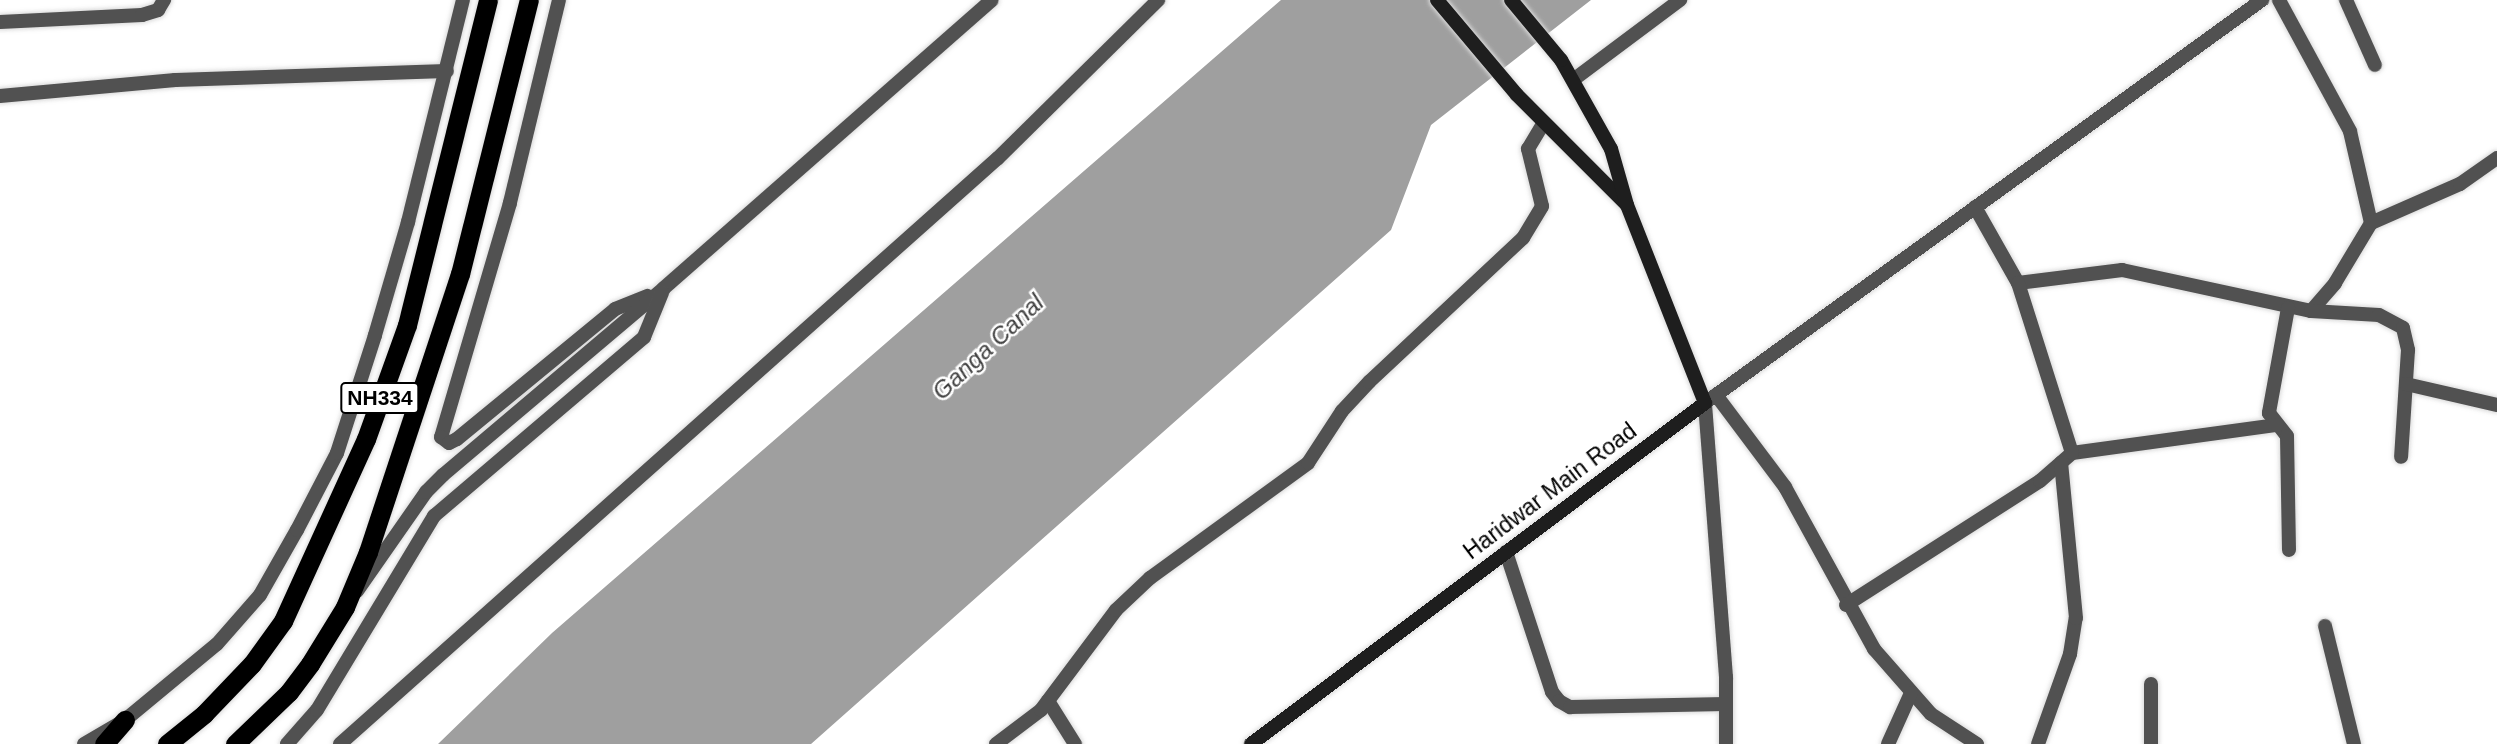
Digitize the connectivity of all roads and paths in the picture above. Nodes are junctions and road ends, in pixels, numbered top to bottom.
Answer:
1 (163, 0) edge
2 (463, 0) edge
3 (488, 0) edge
4 (529, 0) edge
5 (559, 0) edge
6 (992, 0) edge
7 (1158, 0) edge
8 (1437, 0) edge
9 (1511, 0) edge
10 (1680, 0) edge
11 (2262, 0) edge
12 (2279, 0) edge
13 (2346, 0) edge
14 (0, 22) edge
15 (2375, 65) dead end
16 (447, 71) junction
17 (1573, 80) junction
18 (0, 96) edge
19 (1544, 122) junction
20 (2497, 158) edge
21 (1627, 205) junction
22 (1975, 207) junction
23 (2371, 223) junction
24 (2018, 283) junction
25 (664, 288) junction
26 (2288, 307) junction
27 (2311, 311) junction
28 (2406, 384) junction
29 (1711, 399) junction
30 (2497, 405) edge
31 (2277, 425) junction
32 (2401, 457) dead end
33 (2067, 458) junction
34 (2289, 550) dead end
35 (1506, 552) junction
36 (1846, 605) junction
37 (345, 607) junction
38 (2325, 626) dead end
39 (2151, 684) dead end
40 (1911, 693) junction
41 (1048, 701) junction
42 (1726, 704) junction
43 (125, 720) junction
44 (84, 744) edge
45 (104, 744) edge
46 (167, 744) edge
47 (235, 744) edge
48 (287, 744) edge
49 (340, 744) edge
50 (996, 744) edge
51 (1075, 744) edge
52 (1251, 744) edge
53 (1726, 744) edge
54 (1888, 744) edge
55 (1977, 744) edge
56 (2038, 744) edge
57 (2151, 744) edge
58 (2354, 744) edge

1 - 14 street
2 - 16 street
3 - 46 highway, NH334
4 - 37 highway, NH334
5 - 25 street
6 - 25 street
7 - 49 street
8 - 19 main road
9 - 17 main road
10 - 17 street
11 - 22 street
12 - 23 street
13 - 15 street
16 - 18 street
16 - 43 street
17 - 21 main road
19 - 21 main road
19 - 41 street
20 - 23 street
21 - 29 main road
22 - 24 street
22 - 29 street
23 - 27 street
24 - 26 street
24 - 33 street
25 - 37 street
25 - 48 street
26 - 27 street
26 - 31 street
27 - 28 street
28 - 30 street
28 - 32 street
29 - 35 main road, Haridwar Main Road
29 - 36 street
29 - 42 street
31 - 33 street
31 - 34 street
33 - 36 street
33 - 56 street
35 - 42 street
35 - 52 main road, Haridwar Main Road
36 - 40 street
37 - 47 highway, NH334
38 - 58 street
39 - 57 street
40 - 54 street
40 - 55 street
41 - 50 street
41 - 51 street
42 - 53 street
43 - 44 street
43 - 45 highway

